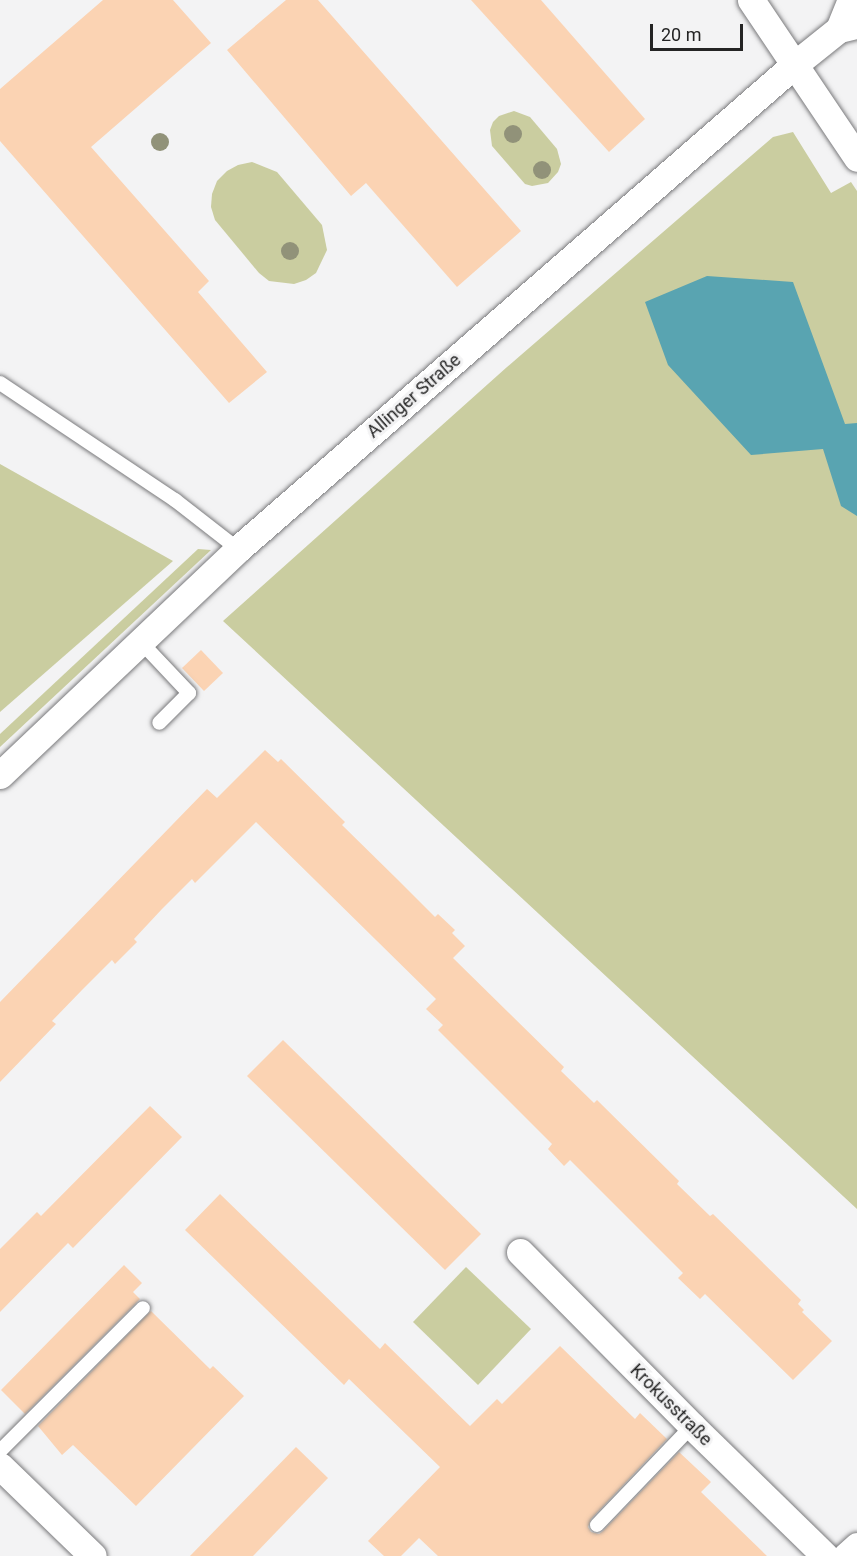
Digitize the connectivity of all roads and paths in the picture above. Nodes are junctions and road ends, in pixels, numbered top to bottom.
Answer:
1 (751, 0) edge
2 (851, 0) edge
3 (848, 27) edge
4 (794, 65) junction
5 (857, 158) edge
6 (0, 383) edge
7 (238, 549) junction
8 (139, 640) junction
9 (159, 723) dead end
10 (0, 775) edge
11 (520, 1252) dead end
12 (143, 1308) dead end
13 (692, 1426) junction
14 (0, 1451) edge
15 (0, 1466) edge
16 (597, 1525) dead end
17 (857, 1546) edge
18 (93, 1556) edge
19 (825, 1556) edge
20 (846, 1556) edge

1 - 4 street
2 - 3 street, Allinger Straße
3 - 4 street, Allinger Straße
4 - 5 street
4 - 7 street, Allinger Straße
6 - 7 lane
7 - 8 street, Allinger Straße
8 - 9 lane
8 - 10 street, Allinger Straße
11 - 13 street, Krokusstraße
12 - 14 lane
13 - 16 lane
13 - 19 street, Krokusstraße
15 - 18 street
17 - 20 street

